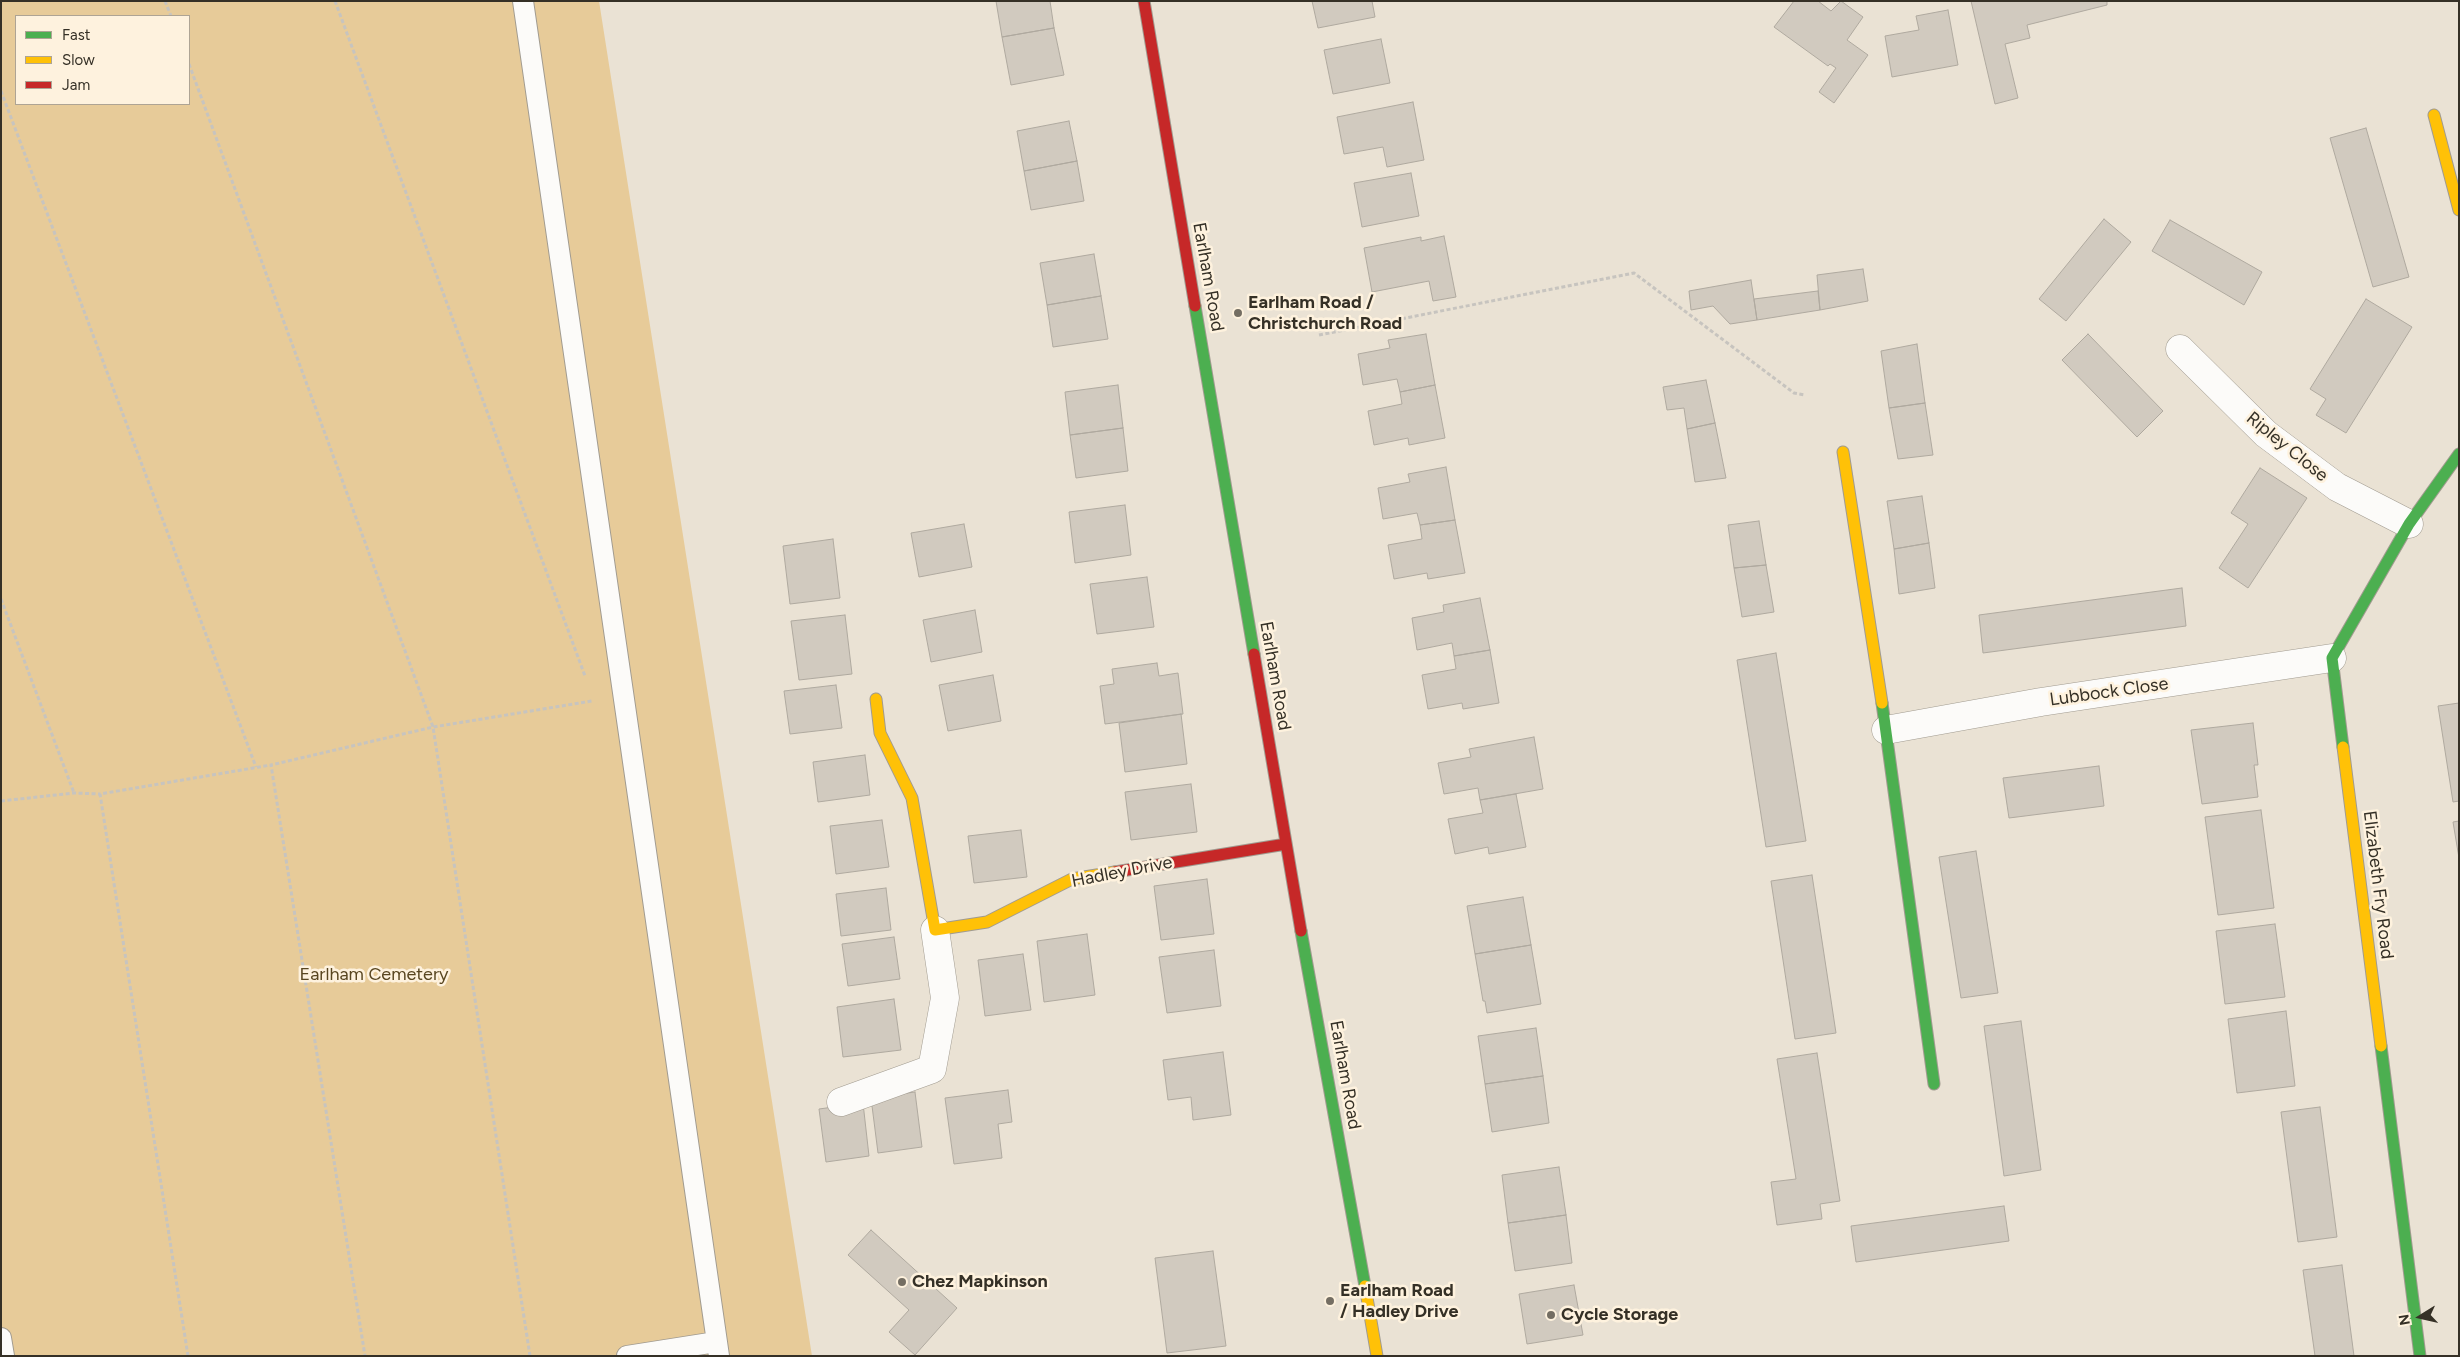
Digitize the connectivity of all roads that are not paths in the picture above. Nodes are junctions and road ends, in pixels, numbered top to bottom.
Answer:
1 (523, 1) edge
2 (1144, 1) edge
3 (2434, 115) dead end
4 (2459, 210) edge
5 (2180, 349) dead end
6 (1843, 452) dead end
7 (2459, 454) edge
8 (2409, 524) junction
9 (2332, 658) junction
10 (876, 700) dead end
11 (1886, 730) junction
12 (1286, 844) junction
13 (936, 930) junction
14 (1934, 1084) dead end
15 (841, 1102) dead end
16 (1, 1338) edge
17 (718, 1349) edge
18 (4, 1356) edge
19 (627, 1356) edge
20 (1377, 1356) edge
21 (2420, 1356) edge

1 - 17 lane
2 - 12 street, Earlham Road
3 - 4 street
5 - 8 street, Ripley Close
6 - 11 street
7 - 8 street
8 - 9 street
9 - 11 street, Lubbock Close
9 - 21 street, Elizabeth Fry Road
10 - 13 street
11 - 14 street
12 - 13 street, Hadley Drive
12 - 20 street, Earlham Road
13 - 15 street
16 - 18 lane
17 - 19 lane

